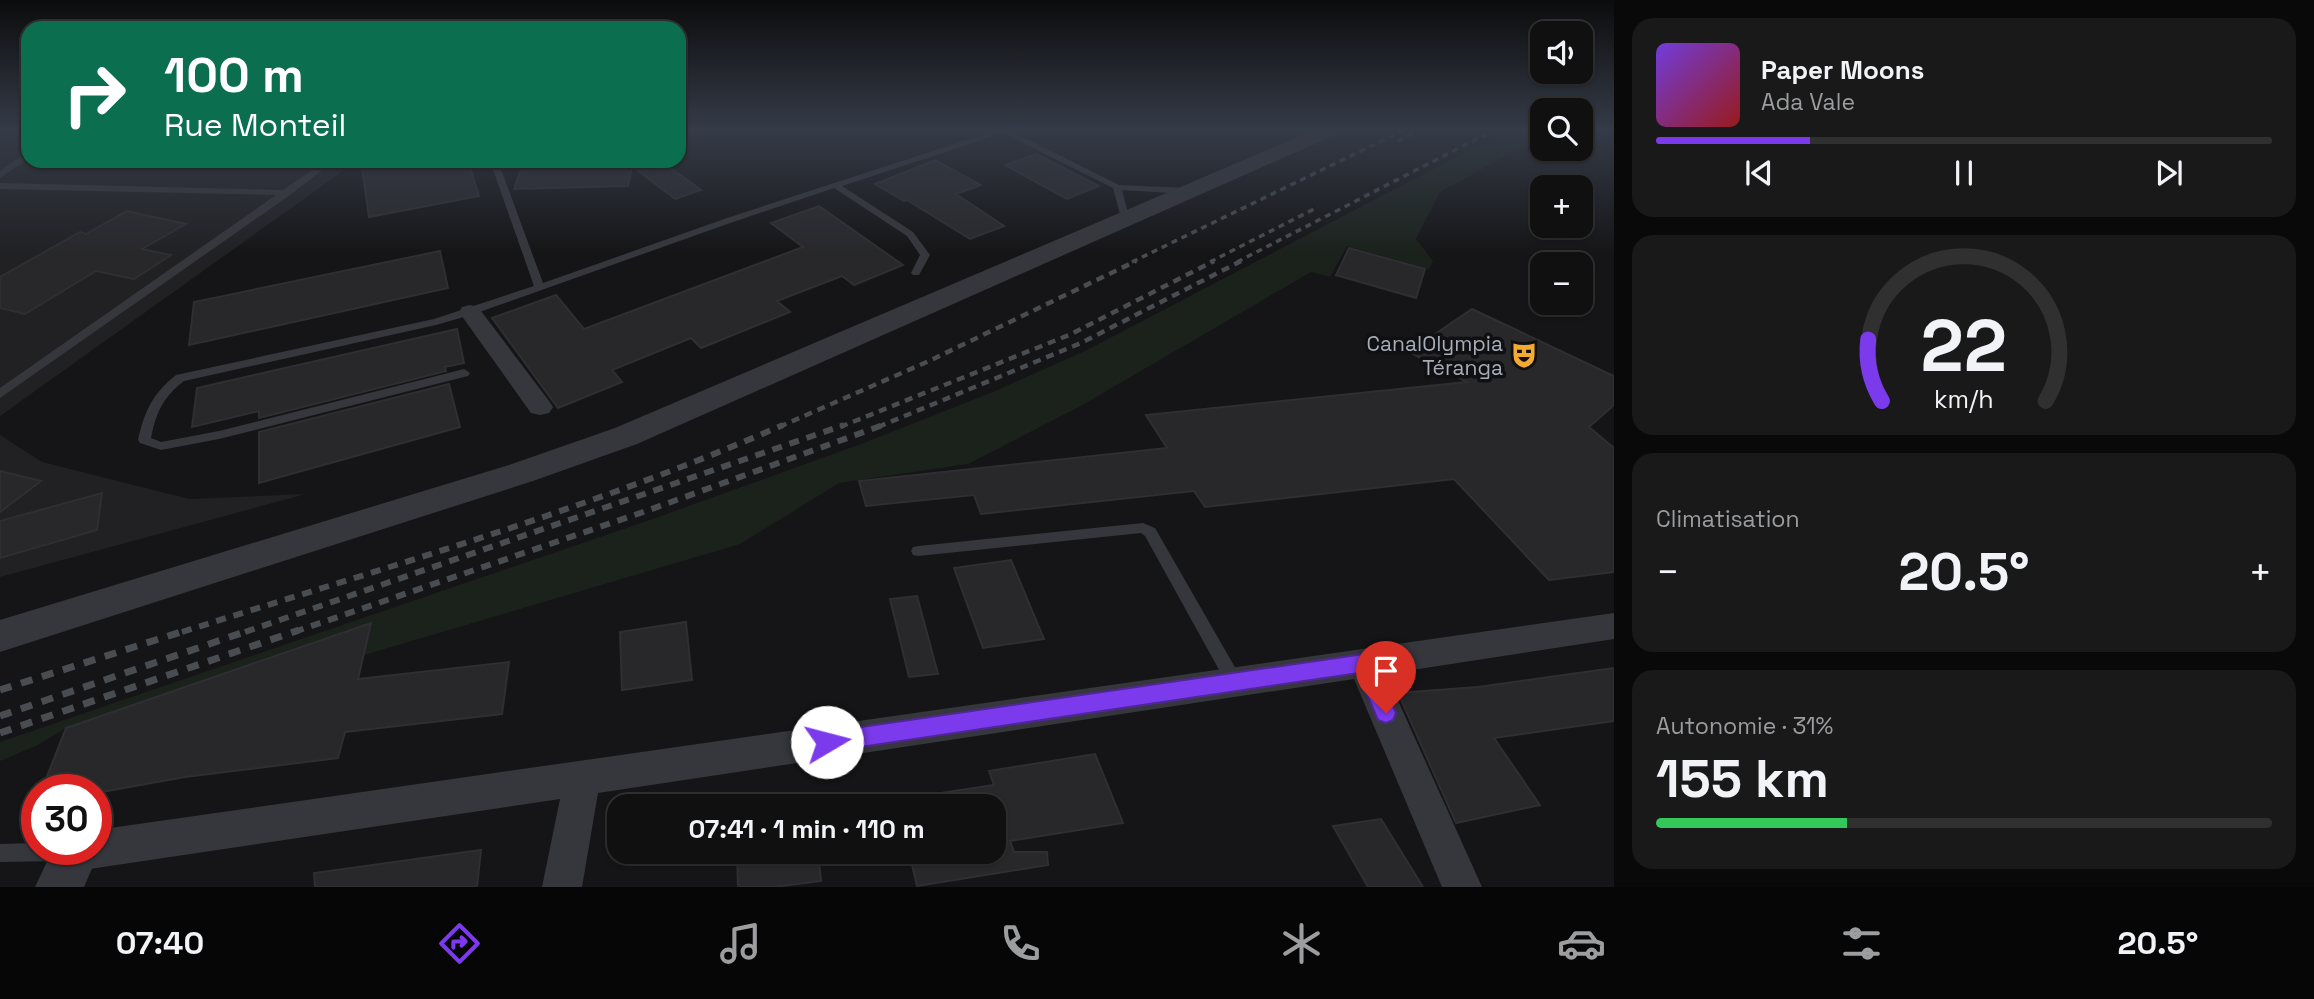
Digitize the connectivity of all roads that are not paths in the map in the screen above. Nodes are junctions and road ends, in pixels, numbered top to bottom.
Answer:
1 (316, 171) edge
2 (498, 171) edge
3 (877, 171) edge
4 (1085, 171) edge
5 (1236, 171) edge
6 (835, 185) junction
7 (0, 186) edge
8 (1116, 187) junction
9 (1191, 191) junction
10 (287, 193) junction
11 (1125, 220) junction
12 (916, 273) dead end
13 (539, 287) junction
14 (470, 312) junction
15 (464, 373) dead end
16 (0, 394) edge
17 (540, 407) dead end
18 (918, 551) dead end
19 (123, 596) junction
20 (0, 623) edge
21 (1614, 626) edge
22 (0, 636) edge
23 (1364, 663) junction
24 (1235, 682) junction
25 (582, 778) junction
26 (0, 853) edge
27 (68, 870) edge
28 (562, 887) edge
29 (1462, 887) edge

1 - 10 lane
2 - 13 lane
3 - 6 lane
4 - 8 lane
5 - 9 street
6 - 12 lane
6 - 13 lane
7 - 10 lane
8 - 9 lane
8 - 11 lane
9 - 11 street
10 - 16 lane
11 - 19 street
13 - 14 lane
14 - 15 lane
14 - 17 street
18 - 24 lane
19 - 20 street
19 - 22 street
21 - 23 street
23 - 24 street
23 - 29 street
24 - 25 street
25 - 27 street
25 - 28 street
26 - 27 lane

